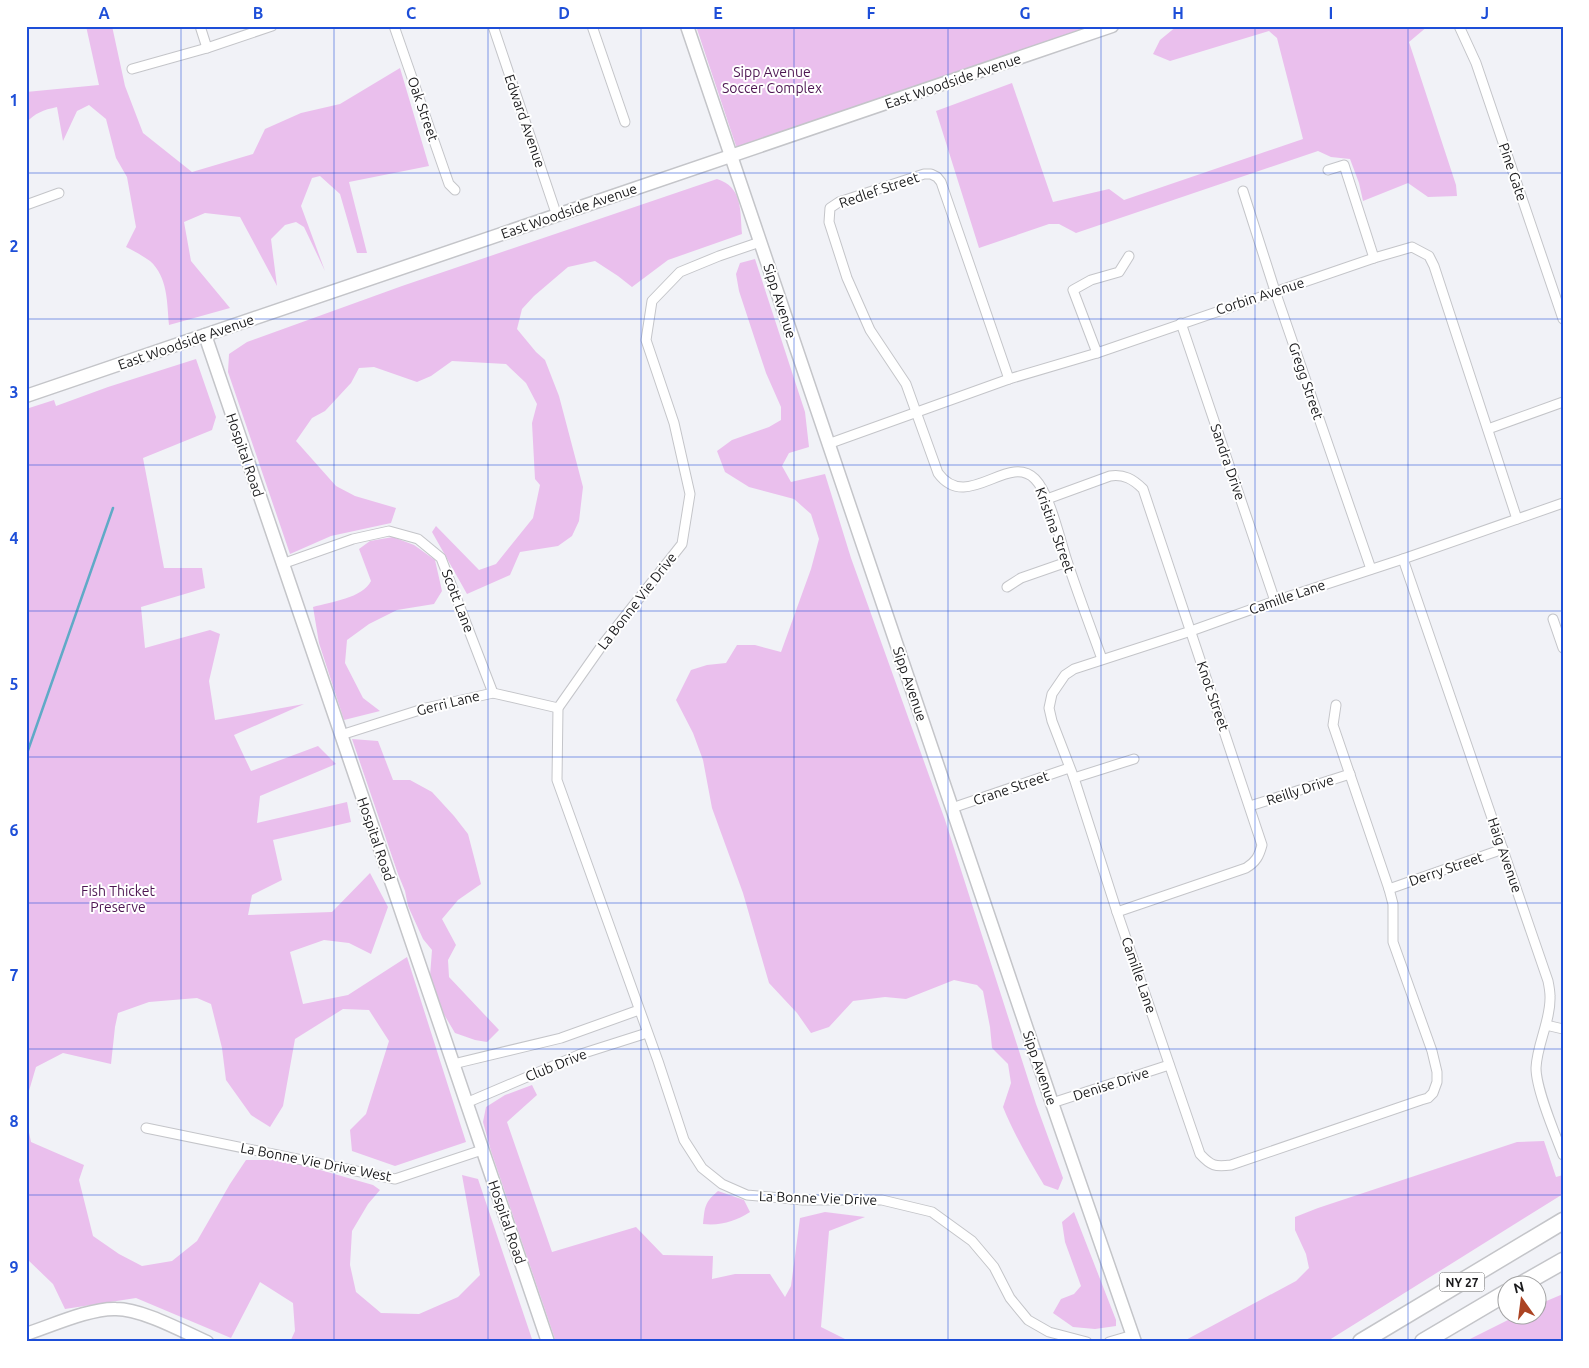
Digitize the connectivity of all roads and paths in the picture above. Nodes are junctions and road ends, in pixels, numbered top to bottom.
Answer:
1 (200, 26) edge
2 (272, 26) edge
3 (394, 26) edge
4 (493, 26) edge
5 (592, 26) edge
6 (687, 26) edge
7 (1112, 26) edge
8 (1459, 26) edge
9 (207, 48) junction
10 (132, 69) dead end
11 (625, 122) dead end
12 (731, 156) junction
13 (1328, 170) dead end
14 (455, 190) dead end
15 (1243, 191) dead end
16 (59, 193) dead end
17 (26, 204) edge
18 (557, 216) junction
19 (760, 242) junction
20 (1129, 256) dead end
21 (1374, 258) junction
22 (1275, 292) junction
23 (1563, 319) edge
24 (1181, 323) junction
25 (204, 335) junction
26 (1097, 353) junction
27 (1010, 380) junction
28 (26, 396) edge
29 (1563, 402) edge
30 (917, 412) junction
31 (1488, 430) junction
32 (828, 444) junction
33 (1047, 499) junction
34 (1563, 503) edge
35 (1517, 519) junction
36 (1403, 560) junction
37 (1067, 562) junction
38 (282, 564) junction
39 (1372, 569) junction
40 (1006, 587) dead end
41 (1275, 601) junction
42 (1553, 620) dead end
43 (1191, 631) junction
44 (1563, 648) edge
45 (1102, 659) junction
46 (493, 693) junction
47 (1336, 705) dead end
48 (558, 708) junction
49 (341, 736) junction
50 (1134, 759) dead end
51 (1069, 768) junction
52 (1350, 774) junction
53 (1074, 778) junction
54 (1250, 806) junction
55 (952, 808) junction
56 (1503, 849) junction
57 (1389, 889) junction
58 (1117, 912) junction
59 (639, 1010) junction
60 (1546, 1025) junction
61 (1563, 1029) edge
62 (647, 1033) junction
63 (453, 1064) junction
64 (1169, 1065) junction
65 (466, 1103) junction
66 (1052, 1103) junction
67 (146, 1128) dead end
68 (482, 1150) junction
69 (1563, 1155) edge
70 (1563, 1222) edge
71 (1563, 1261) edge
72 (1563, 1274) edge
73 (1537, 1276) edge
74 (1546, 1280) edge
75 (1496, 1299) edge
76 (26, 1334) edge
77 (1134, 1339) edge
78 (207, 1342) edge
79 (548, 1342) edge
80 (1087, 1342) edge
81 (1109, 1342) edge
82 (1361, 1342) edge
83 (1423, 1342) edge

1 - 9 street
2 - 9 street
3 - 14 street, Oak Street
4 - 18 street, Edward Avenue
5 - 11 street
6 - 12 street, Sipp Avenue
7 - 12 street, East Woodside Avenue
8 - 23 street, Pine Gate
9 - 10 street
12 - 18 street, East Woodside Avenue
12 - 19 street, Sipp Avenue
13 - 21 street
15 - 22 street, Gregg Street
16 - 17 street
18 - 25 street, East Woodside Avenue
19 - 32 street, Sipp Avenue
19 - 48 street, La Bonne Vie Drive
20 - 26 street
21 - 22 street, Corbin Avenue
21 - 31 street, Corbin Avenue
22 - 24 street, Corbin Avenue
22 - 39 street, Gregg Street
24 - 26 street, Corbin Avenue
24 - 41 street, Sandra Drive
25 - 28 street, East Woodside Avenue
25 - 38 street, Hospital Road
26 - 27 street, Corbin Avenue
27 - 30 street, Corbin Avenue
27 - 30 street, Redlef Street
29 - 31 street
30 - 32 street, Corbin Avenue
30 - 33 street, Kristina Street
31 - 35 street, Corbin Avenue
32 - 55 street, Sipp Avenue
33 - 37 street, Kristina Street
33 - 43 street, Knot Street
34 - 35 street, Camille Lane
35 - 36 street, Camille Lane
36 - 39 street, Camille Lane
36 - 56 street, Haig Avenue
37 - 40 street
37 - 45 street, Kristina Street
38 - 46 street, Scott Lane
38 - 49 street, Hospital Road
39 - 41 street, Camille Lane
41 - 43 street, Camille Lane
42 - 44 street
43 - 45 street, Camille Lane
43 - 54 street, Knot Street
45 - 51 street, Camille Lane
46 - 48 street, Gerri Lane
46 - 49 street, Gerri Lane
47 - 52 street, Camille Lane
48 - 59 street, La Bonne Vie Drive
49 - 63 street, Hospital Road
50 - 53 street
51 - 53 street, Camille Lane
51 - 55 street, Crane Street
52 - 54 street, Reilly Drive
52 - 57 street, Camille Lane
53 - 58 street, Camille Lane
54 - 58 street, Knot Street
55 - 66 street, Sipp Avenue
56 - 57 street, Derry Street
56 - 60 street, Haig Avenue
57 - 64 street, Camille Lane
58 - 64 street, Camille Lane
59 - 62 street, La Bonne Vie Drive
59 - 63 street
60 - 61 street
60 - 69 street, Haig Avenue
62 - 65 street, Club Drive
62 - 80 street, La Bonne Vie Drive
63 - 65 street, Hospital Road
64 - 66 street, Denise Drive
65 - 68 street, Hospital Road
66 - 77 street, Sipp Avenue
67 - 68 street, La Bonne Vie Drive West
68 - 79 street, Hospital Road
70 - 82 highway, NY 27
71 - 73 highway
72 - 74 highway
75 - 83 highway, NY 27
76 - 78 street
77 - 81 street

